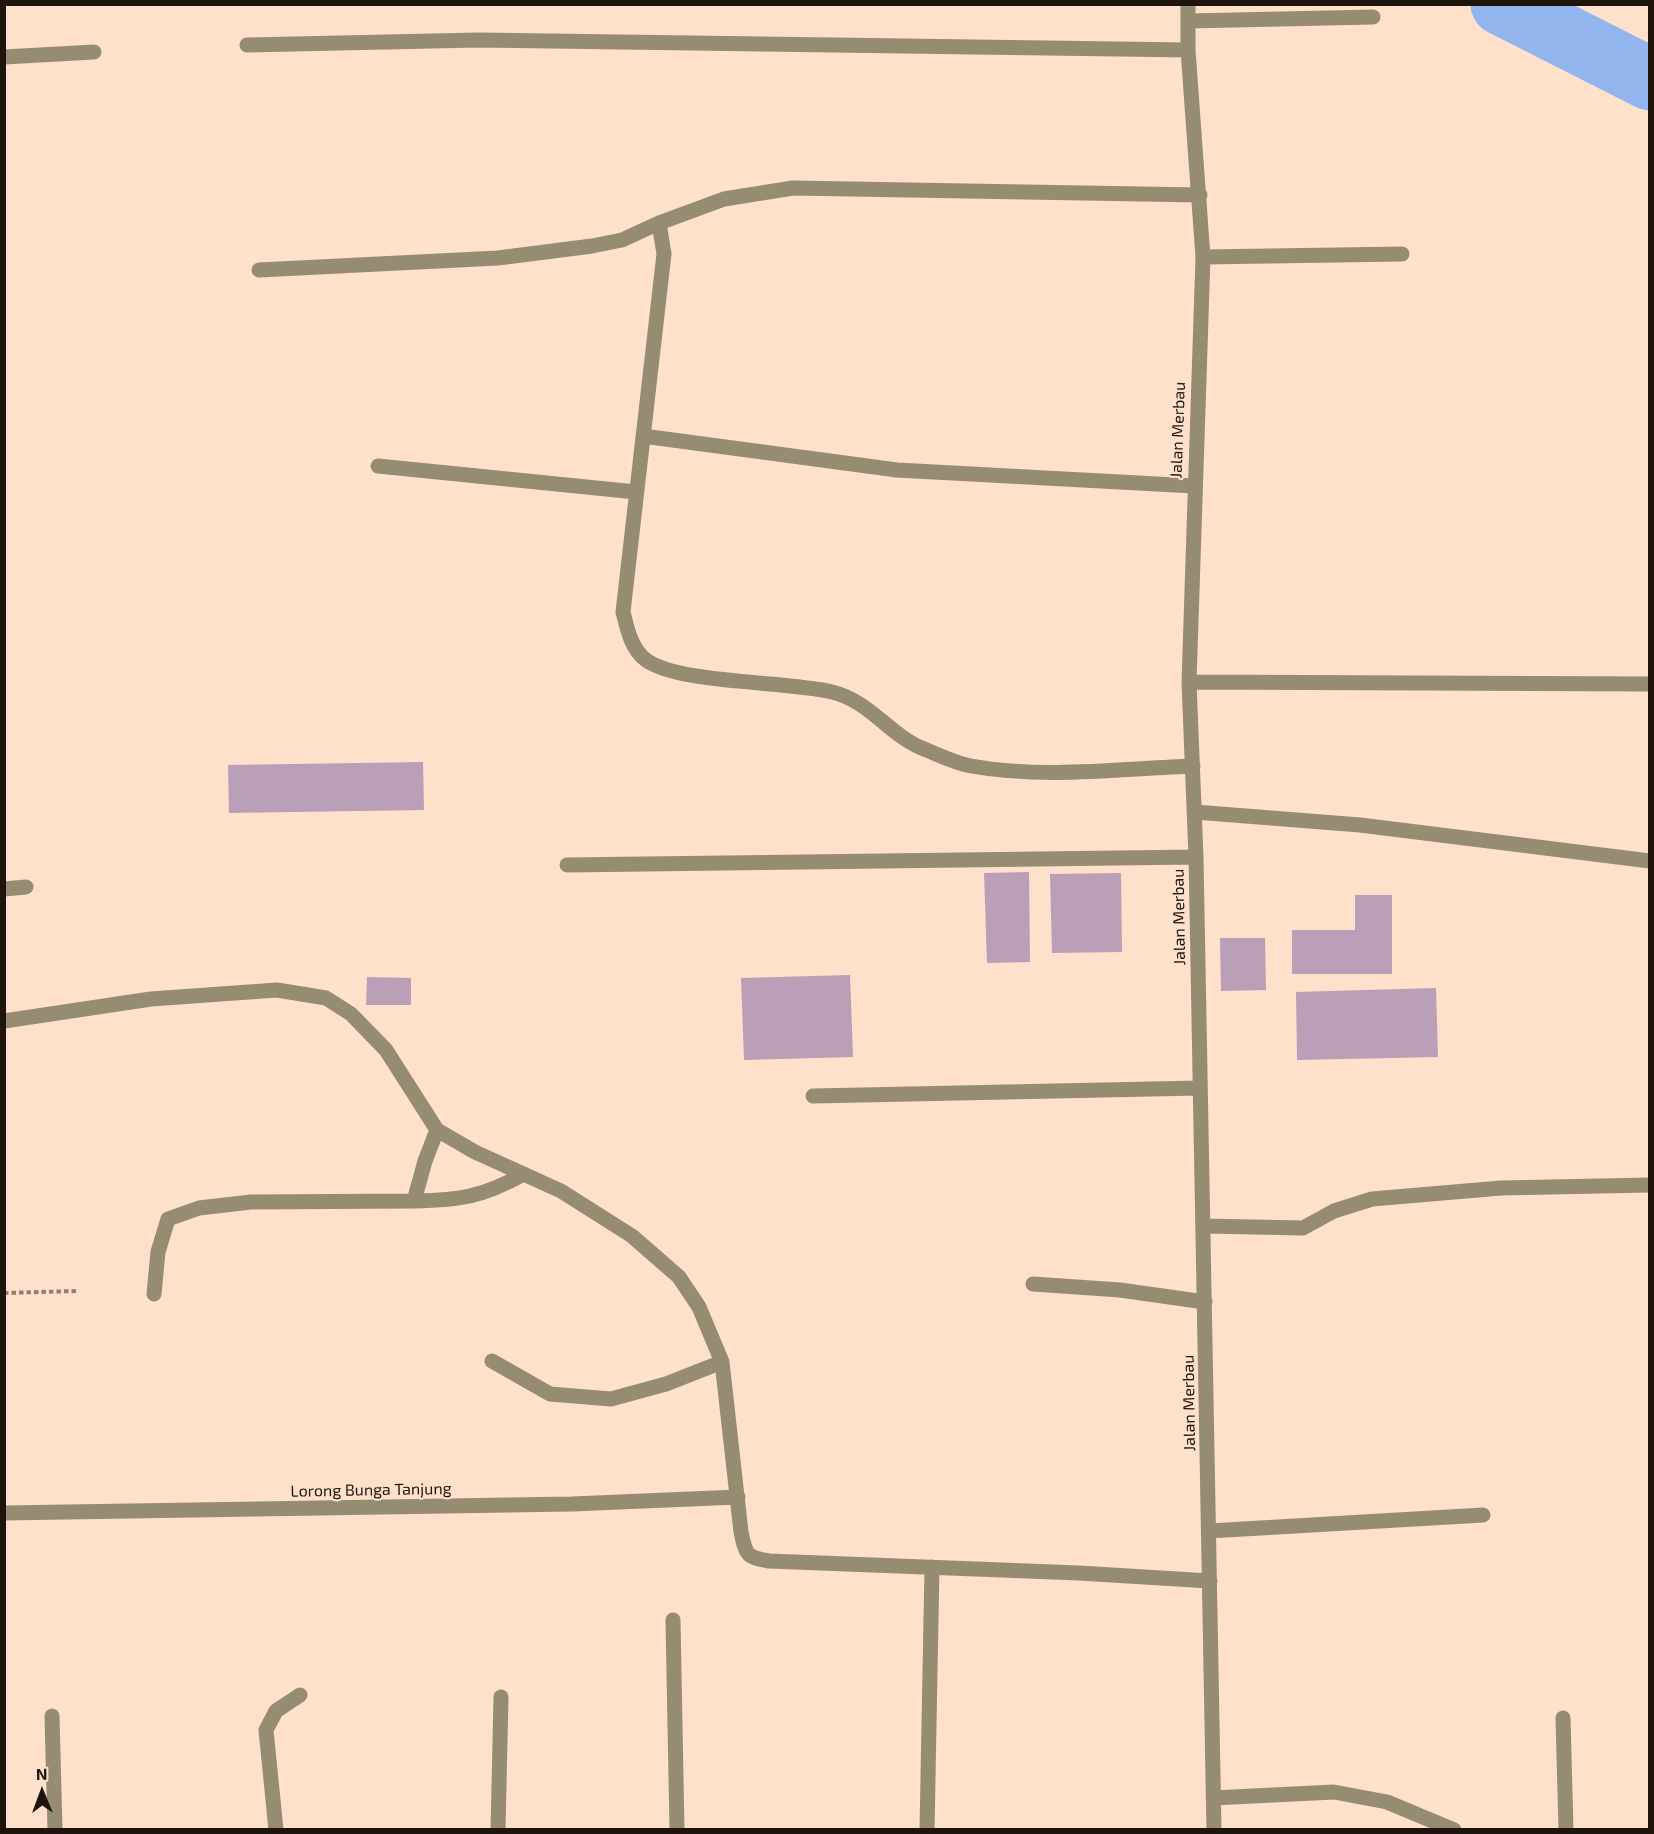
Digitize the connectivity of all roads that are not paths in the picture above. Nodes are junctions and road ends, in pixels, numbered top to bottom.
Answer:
1 (1188, 4) edge
2 (1373, 17) dead end
3 (1188, 21) junction
4 (247, 45) dead end
5 (1188, 50) junction
6 (94, 52) dead end
7 (4, 57) edge
8 (1200, 195) junction
9 (659, 223) junction
10 (1402, 254) dead end
11 (1203, 257) junction
12 (259, 270) dead end
13 (643, 436) junction
14 (378, 466) dead end
15 (1194, 486) junction
16 (636, 492) junction
17 (1189, 682) junction
18 (1650, 684) edge
19 (1192, 766) junction
20 (1195, 812) junction
21 (1196, 857) junction
22 (1650, 861) edge
23 (567, 865) dead end
24 (26, 887) dead end
25 (4, 888) edge
26 (4, 1021) edge
27 (1200, 1088) junction
28 (813, 1096) dead end
29 (437, 1130) junction
30 (524, 1174) junction
31 (1650, 1185) edge
32 (414, 1201) junction
33 (1204, 1226) junction
34 (1033, 1284) dead end
35 (154, 1294) dead end
36 (1205, 1302) junction
37 (492, 1361) dead end
38 (722, 1362) junction
39 (738, 1497) junction
40 (4, 1514) edge
41 (1483, 1515) dead end
42 (1209, 1531) junction
43 (932, 1567) junction
44 (1210, 1581) junction
45 (673, 1620) dead end
46 (300, 1695) dead end
47 (501, 1697) dead end
48 (52, 1716) dead end
49 (1563, 1718) dead end
50 (1214, 1798) junction
51 (55, 1830) edge
52 (276, 1830) edge
53 (498, 1830) edge
54 (677, 1830) edge
55 (927, 1830) edge
56 (1214, 1830) edge
57 (1454, 1830) edge
58 (1566, 1830) edge

1 - 3 street, Jalan Merbau
2 - 3 street
3 - 5 street, Jalan Merbau
4 - 5 street
5 - 8 street, Jalan Merbau
6 - 7 street
8 - 9 street
8 - 11 street, Jalan Merbau
9 - 12 street
9 - 13 street
10 - 11 street
11 - 15 street, Jalan Merbau
13 - 15 street
13 - 16 street
14 - 16 street
15 - 17 street, Jalan Merbau
16 - 19 street
17 - 18 street
17 - 19 street, Jalan Merbau
19 - 20 street, Jalan Merbau
20 - 21 street, Jalan Merbau
20 - 22 street
21 - 23 street
21 - 27 street, Jalan Merbau
24 - 25 street
26 - 29 street
27 - 28 street
27 - 33 street, Jalan Merbau
29 - 30 street
29 - 32 street
30 - 32 street
30 - 38 street
31 - 33 street
32 - 35 street
33 - 36 street, Jalan Merbau
34 - 36 street
36 - 42 street, Jalan Merbau
37 - 38 street
38 - 39 street
39 - 40 street, Lorong Bunga Tanjung
39 - 43 street
41 - 42 street
42 - 44 street, Jalan Merbau
43 - 44 street
43 - 55 street
44 - 50 street, Jalan Merbau
45 - 54 street
46 - 52 street
47 - 53 street
48 - 51 street
49 - 58 street
50 - 56 street, Jalan Merbau
50 - 57 street

